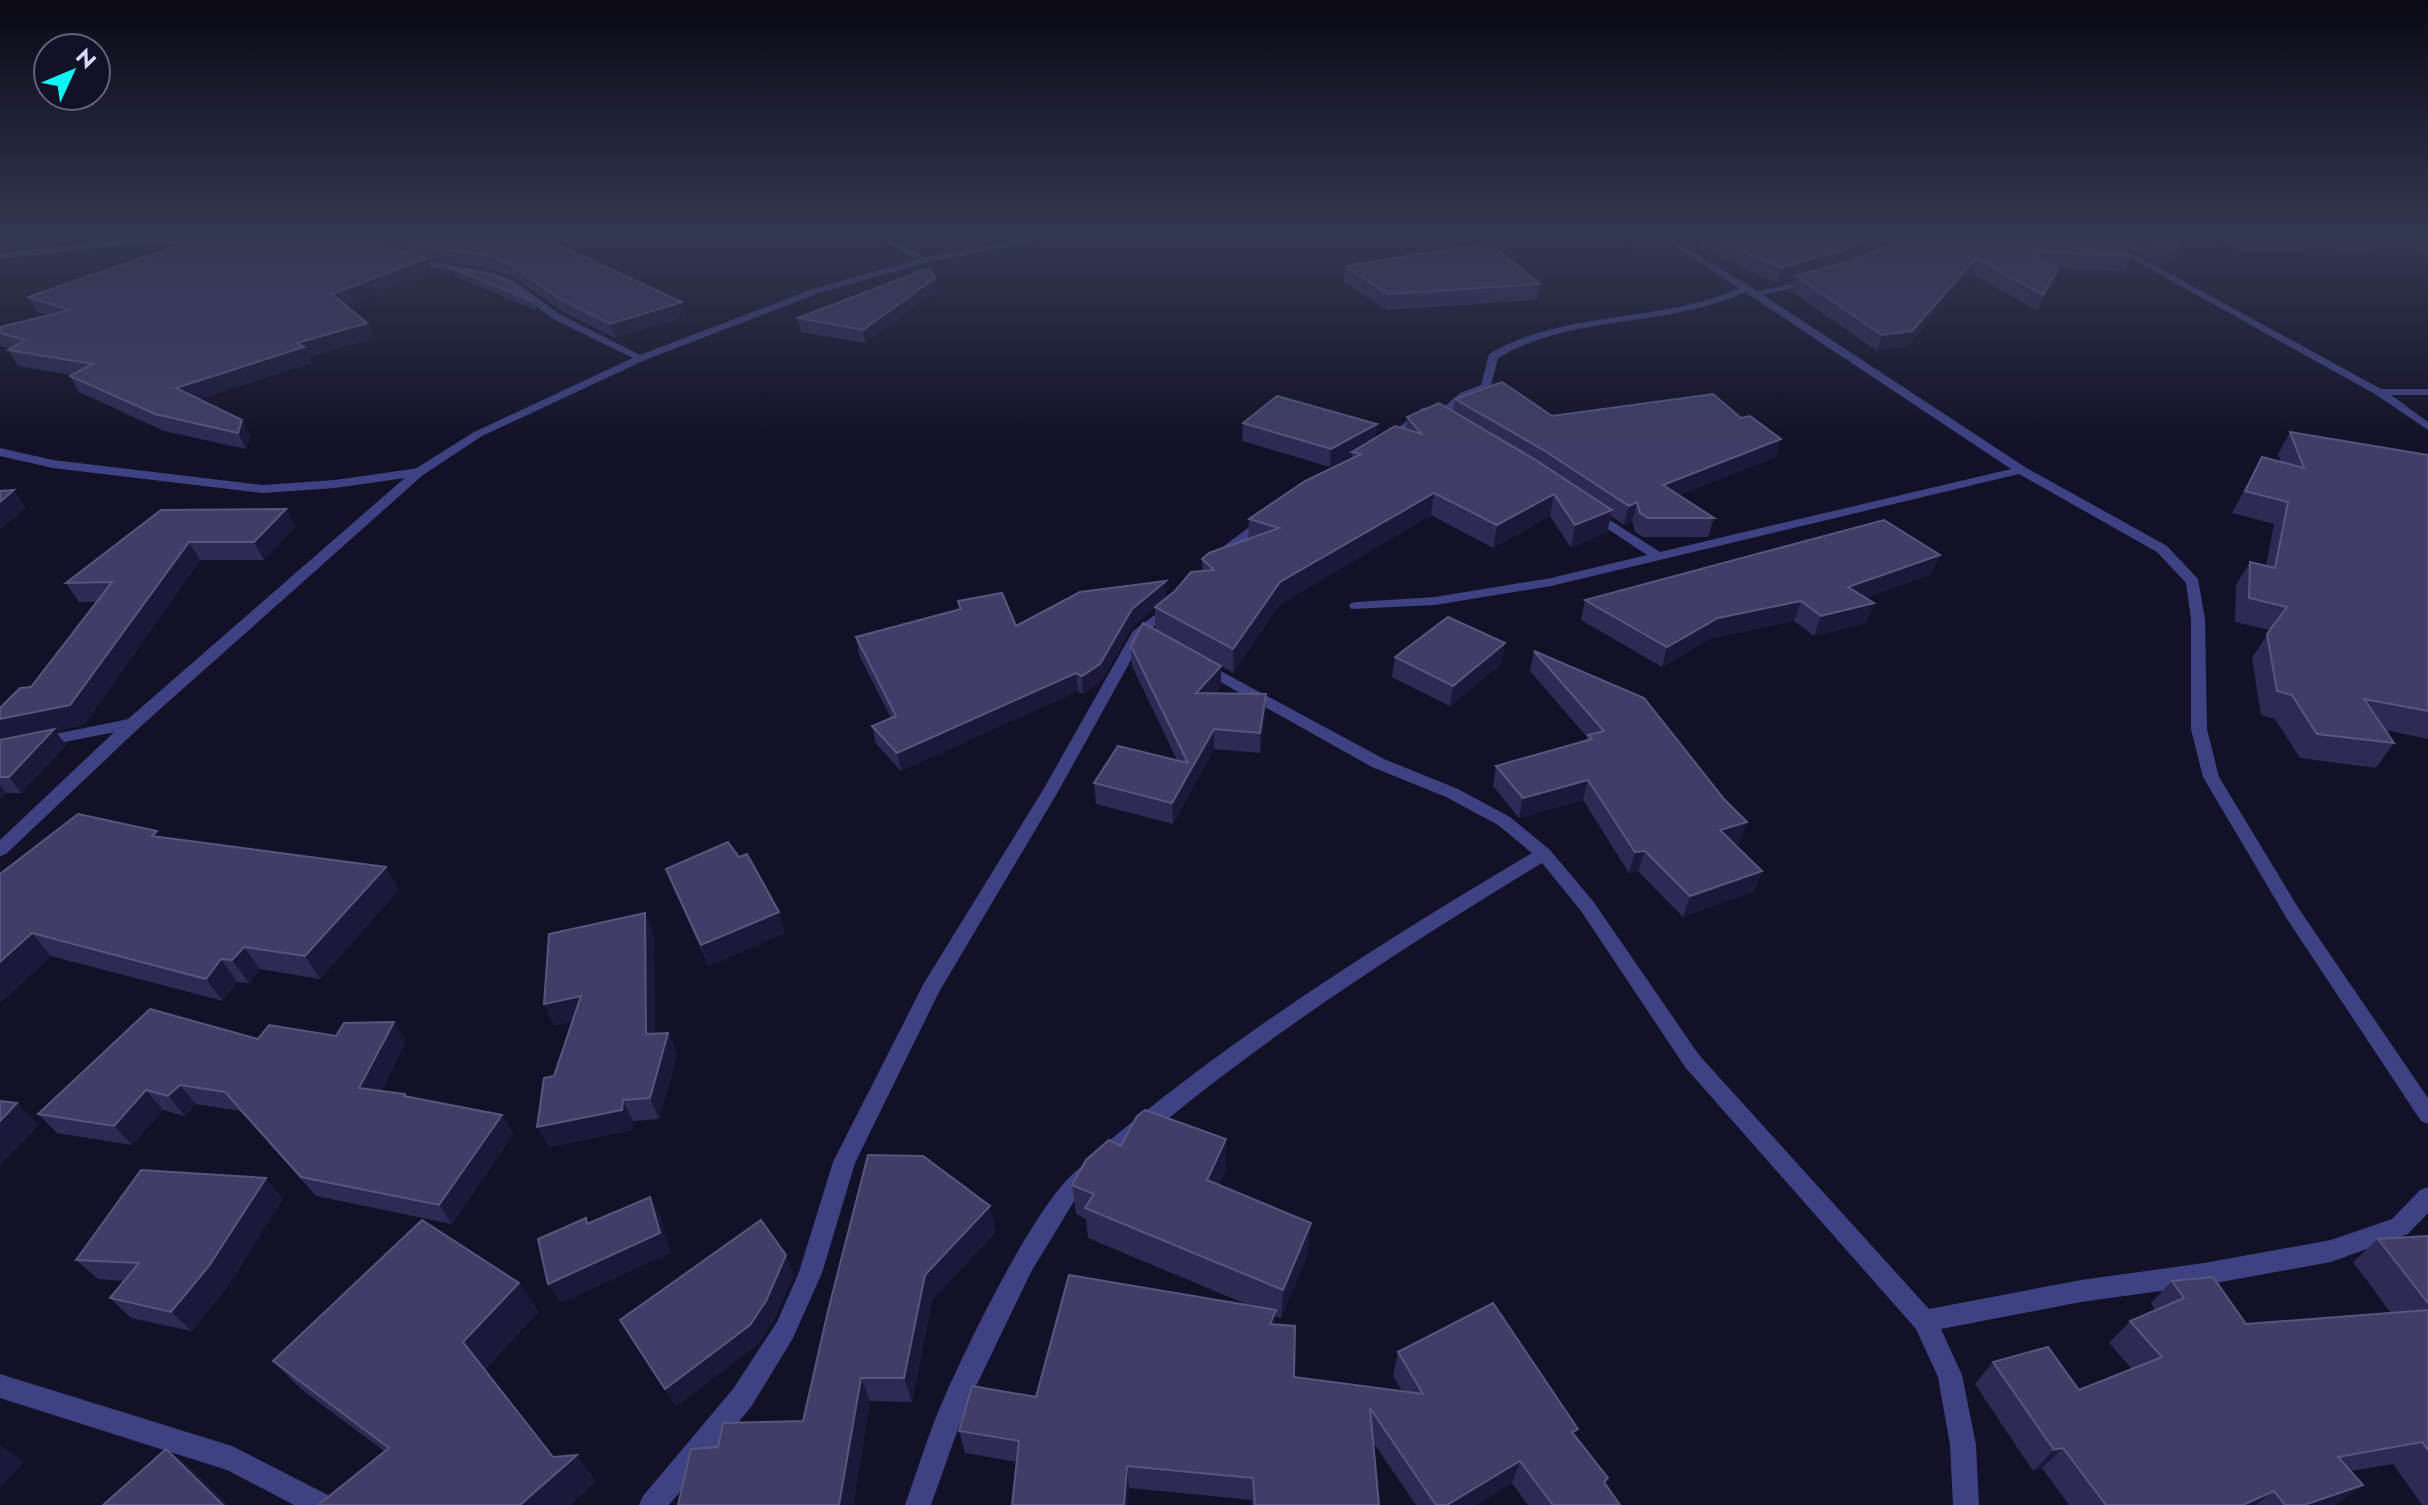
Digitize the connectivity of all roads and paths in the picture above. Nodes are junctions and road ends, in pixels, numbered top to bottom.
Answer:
1 (541, 305) edge
2 (779, 305) edge
3 (1702, 305) edge
4 (1772, 305) edge
5 (2221, 305) edge
6 (641, 358) junction
7 (2379, 392) junction
8 (2428, 392) edge
9 (1426, 410) junction
10 (1454, 426) edge
11 (2428, 427) edge
12 (1378, 450) edge
13 (0, 452) edge
14 (2021, 470) junction
15 (419, 472) junction
16 (1584, 508) edge
17 (1275, 512) edge
18 (1657, 556) junction
19 (1205, 568) edge
20 (1186, 588) edge
21 (1356, 606) dead end
22 (1193, 661) edge
23 (134, 723) junction
24 (0, 750) edge
25 (0, 850) edge
26 (1544, 854) junction
27 (2428, 1115) edge
28 (2428, 1197) edge
29 (1924, 1321) junction
30 (0, 1386) edge
31 (321, 1505) edge
32 (652, 1505) edge
33 (918, 1505) edge
34 (1966, 1505) edge

1 - 6 street
2 - 6 street
3 - 9 street
4 - 14 street
5 - 7 street
6 - 15 street
7 - 8 street
7 - 11 street
9 - 10 street
9 - 12 street
13 - 15 street
14 - 18 street
14 - 27 street
15 - 23 street
16 - 18 street
17 - 19 street
18 - 21 street
20 - 32 street
22 - 26 street
23 - 24 street
23 - 25 street
26 - 29 street
26 - 33 street
28 - 29 street
29 - 34 street
30 - 31 street

